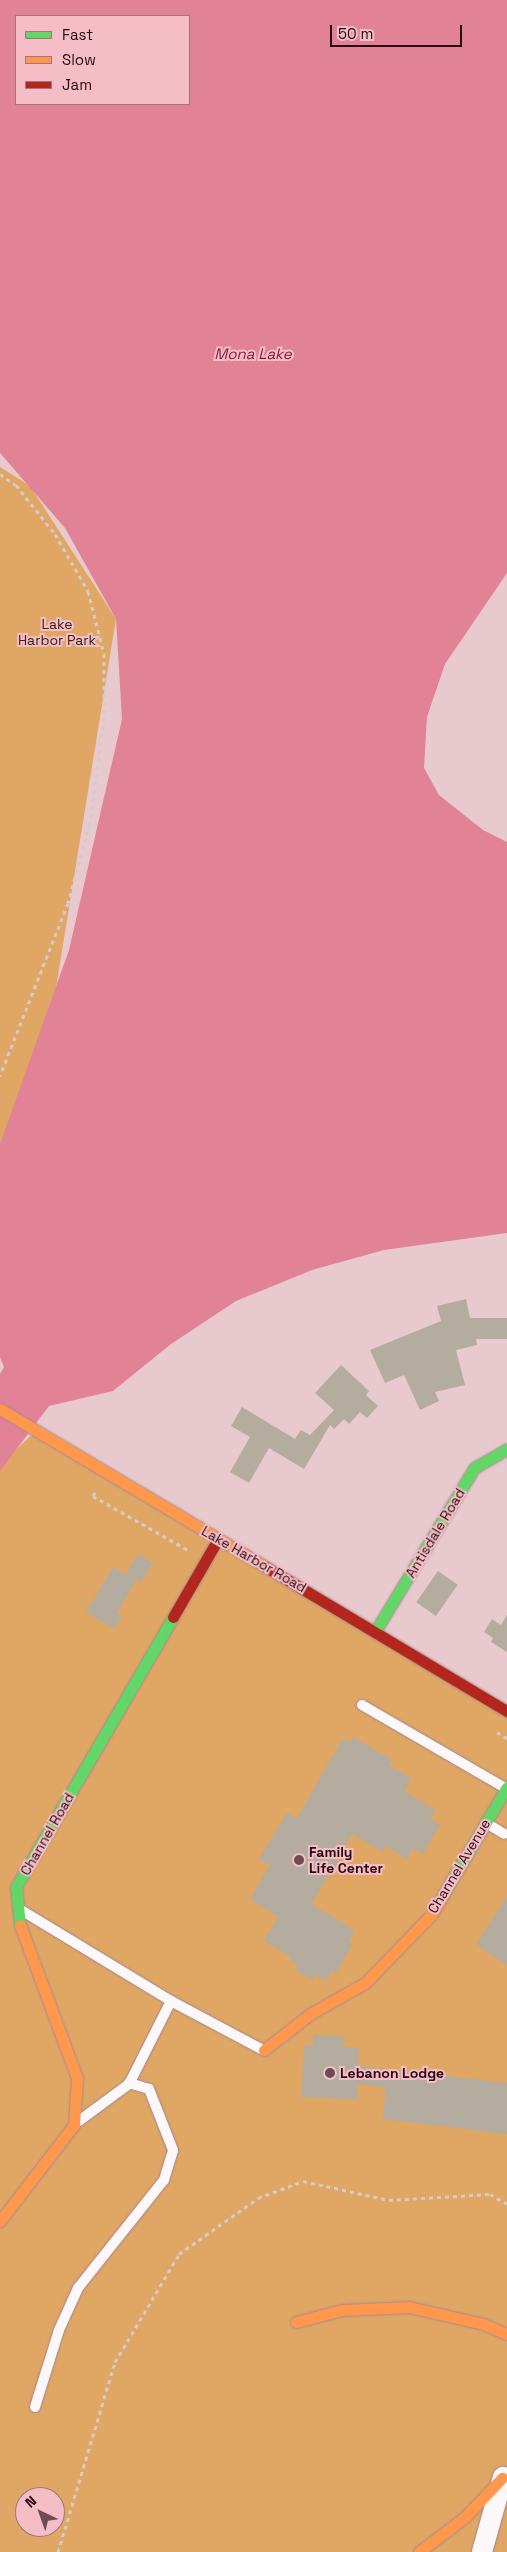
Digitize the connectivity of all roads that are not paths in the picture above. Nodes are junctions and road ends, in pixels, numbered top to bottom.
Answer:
1 (0, 1409) edge
2 (507, 1449) edge
3 (218, 1539) junction
4 (376, 1630) junction
5 (362, 1705) dead end
6 (507, 1712) edge
7 (507, 1788) edge
8 (485, 1822) junction
9 (506, 1835) edge
10 (18, 1908) junction
11 (171, 2001) junction
12 (264, 2050) joint
13 (129, 2083) junction
14 (74, 2125) junction
15 (0, 2221) edge
16 (296, 2322) dead end
17 (507, 2334) edge
18 (35, 2407) dead end
19 (504, 2473) edge
20 (420, 2552) edge
21 (482, 2552) edge

1 - 3 street, Lake Harbor Road
2 - 4 street, Antisdale Road
3 - 4 street, Lake Harbor Road
3 - 10 street, Channel Road
4 - 6 street, Lake Harbor Road
5 - 7 lane
7 - 8 street, Channel Avenue
8 - 9 lane
8 - 12 street, Channel Avenue
10 - 11 lane
10 - 14 street, Channel Road
11 - 12 lane
11 - 13 lane
13 - 14 lane
13 - 18 lane
14 - 15 street
16 - 17 street
19 - 20 street
19 - 21 street

